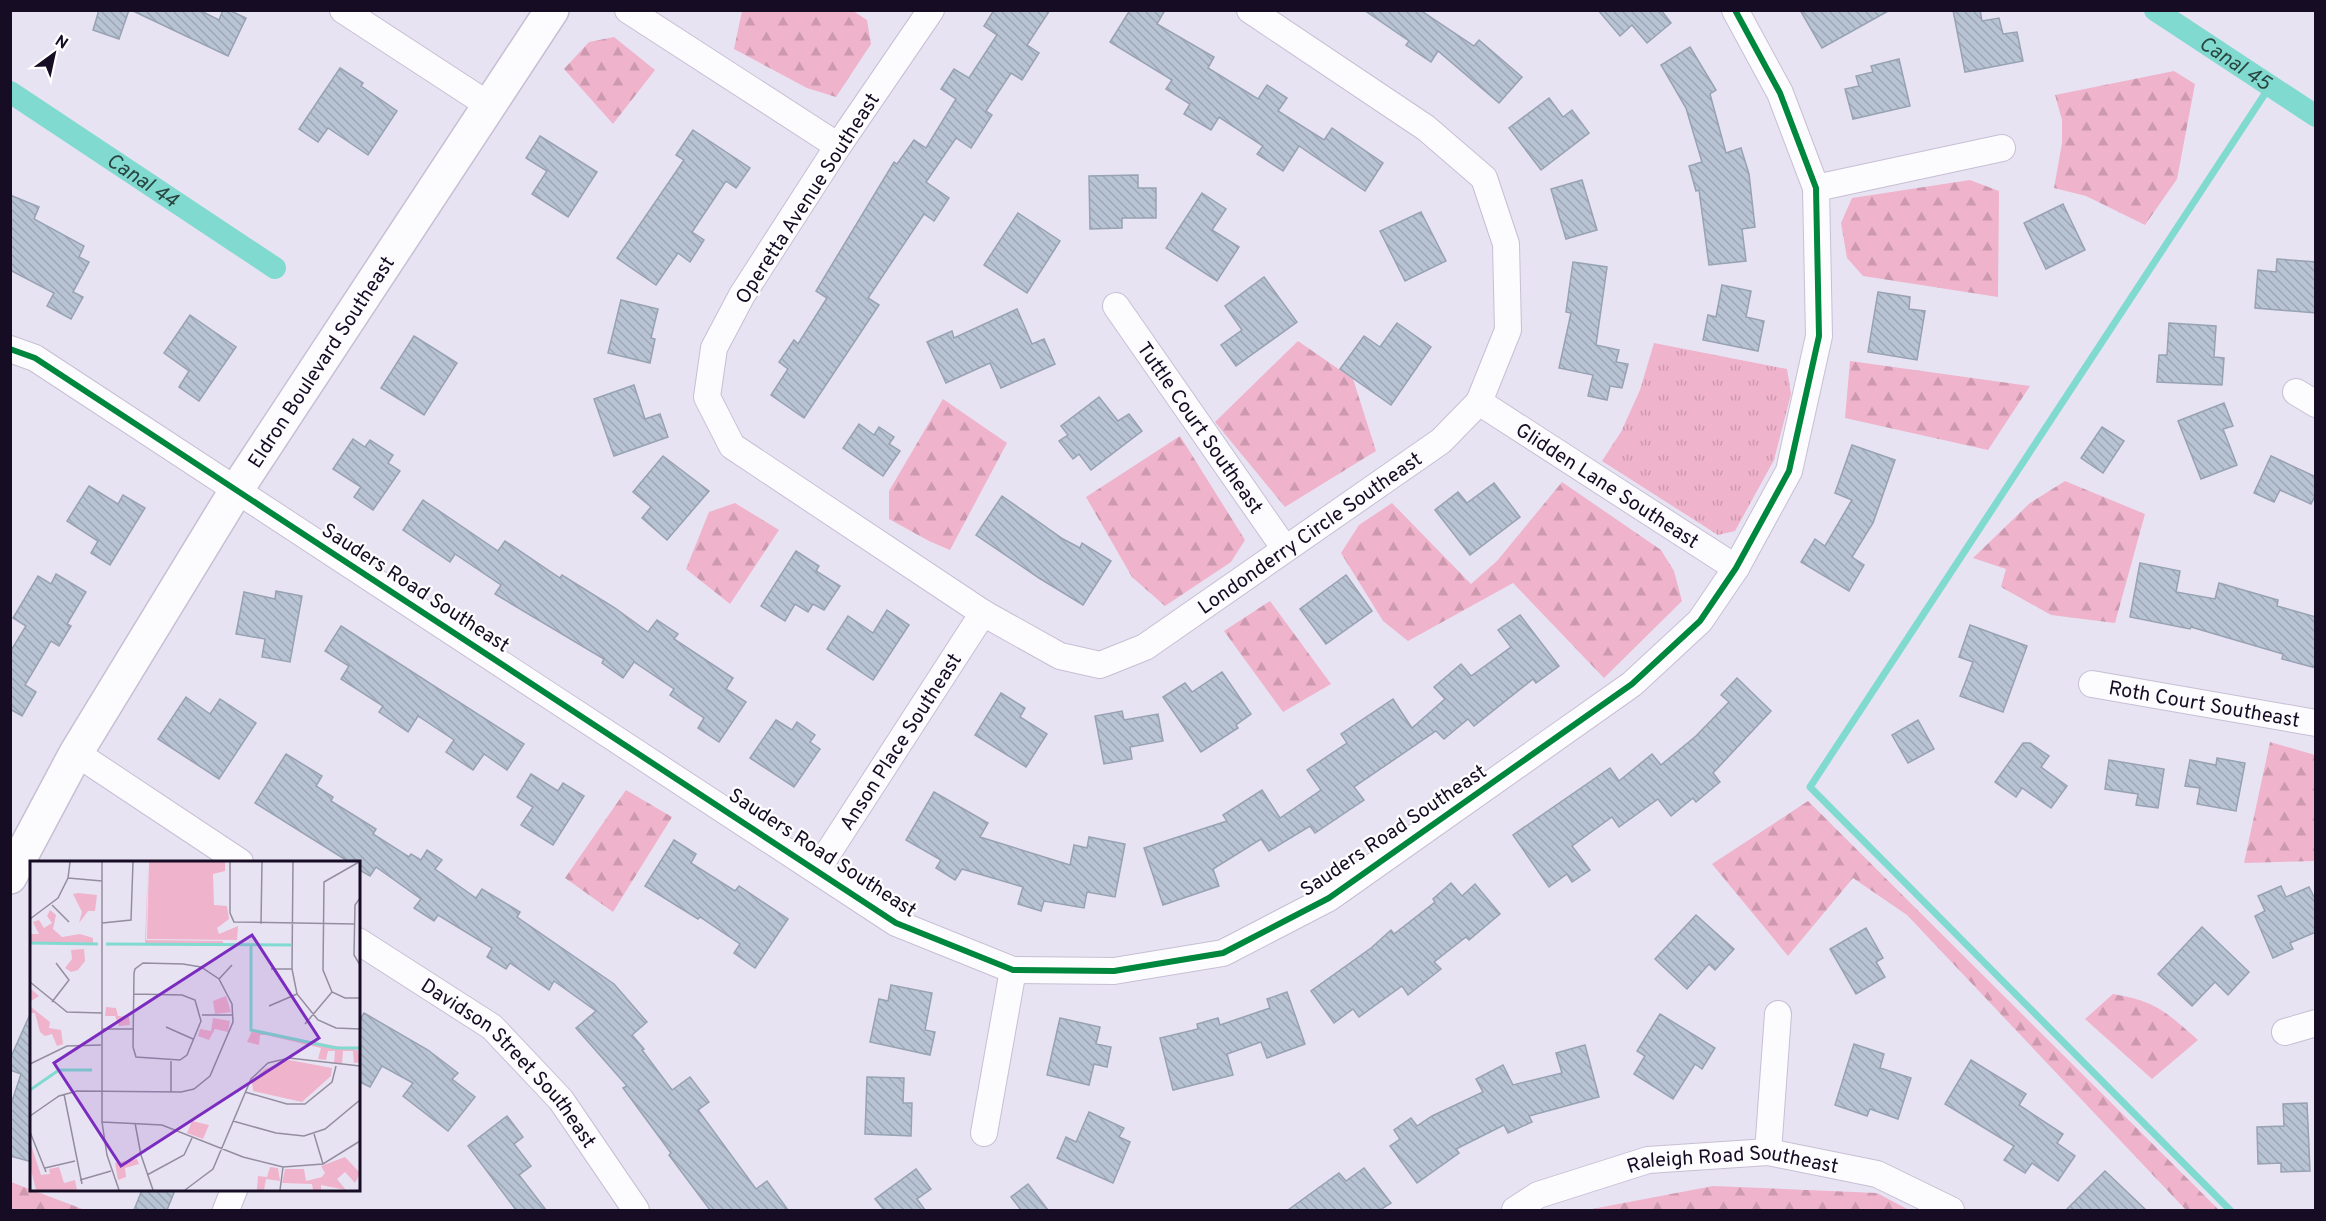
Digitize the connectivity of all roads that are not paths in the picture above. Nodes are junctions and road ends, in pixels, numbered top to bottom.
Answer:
1 (343, 10) edge
2 (552, 10) edge
3 (628, 10) edge
4 (931, 10) edge
5 (1250, 10) edge
6 (1736, 10) edge
7 (490, 105) junction
8 (838, 146) junction
9 (2002, 148) dead end
10 (1816, 188) junction
11 (1116, 306) dead end
12 (10, 349) edge
13 (707, 397) joint
14 (1479, 402) junction
15 (237, 489) junction
16 (1285, 549) junction
17 (1736, 568) junction
18 (983, 613) junction
19 (2092, 684) dead end
20 (2316, 723) edge
21 (76, 753) junction
22 (238, 861) edge
23 (817, 870) junction
24 (10, 877) edge
25 (360, 942) edge
26 (1013, 970) junction
27 (1778, 1014) dead end
28 (2316, 1023) edge
29 (2286, 1032) dead end
30 (984, 1133) dead end
31 (1768, 1152) junction
32 (234, 1191) edge
33 (226, 1210) edge
34 (636, 1210) edge
35 (1515, 1210) edge
36 (1951, 1210) edge

1 - 7 street
2 - 7 street, Eldron Boulevard Southeast
3 - 8 street
4 - 8 street, Operetta Avenue Southeast
5 - 14 street, Londonderry Circle Southeast
6 - 10 street, Sauders Road Southeast
7 - 15 street, Eldron Boulevard Southeast
8 - 13 street, Operetta Avenue Southeast
9 - 10 street
10 - 17 street, Sauders Road Southeast
11 - 16 street, Tuttle Court Southeast
12 - 15 street, Sauders Road Southeast
13 - 18 street, Londonderry Circle Southeast
14 - 16 street, Londonderry Circle Southeast
14 - 17 street, Glidden Lane Southeast
15 - 21 street, Eldron Boulevard Southeast
15 - 23 street, Sauders Road Southeast
16 - 18 street, Londonderry Circle Southeast
17 - 26 street, Sauders Road Southeast
18 - 23 street, Anson Place Southeast
19 - 20 street, Roth Court Southeast
21 - 22 street
21 - 24 street, Eldron Boulevard Southeast
23 - 26 street, Sauders Road Southeast
25 - 34 street, Davidson Street Southeast
26 - 30 street
27 - 31 street
28 - 29 street
31 - 35 street, Raleigh Road Southeast
31 - 36 street, Raleigh Road Southeast
32 - 33 street

